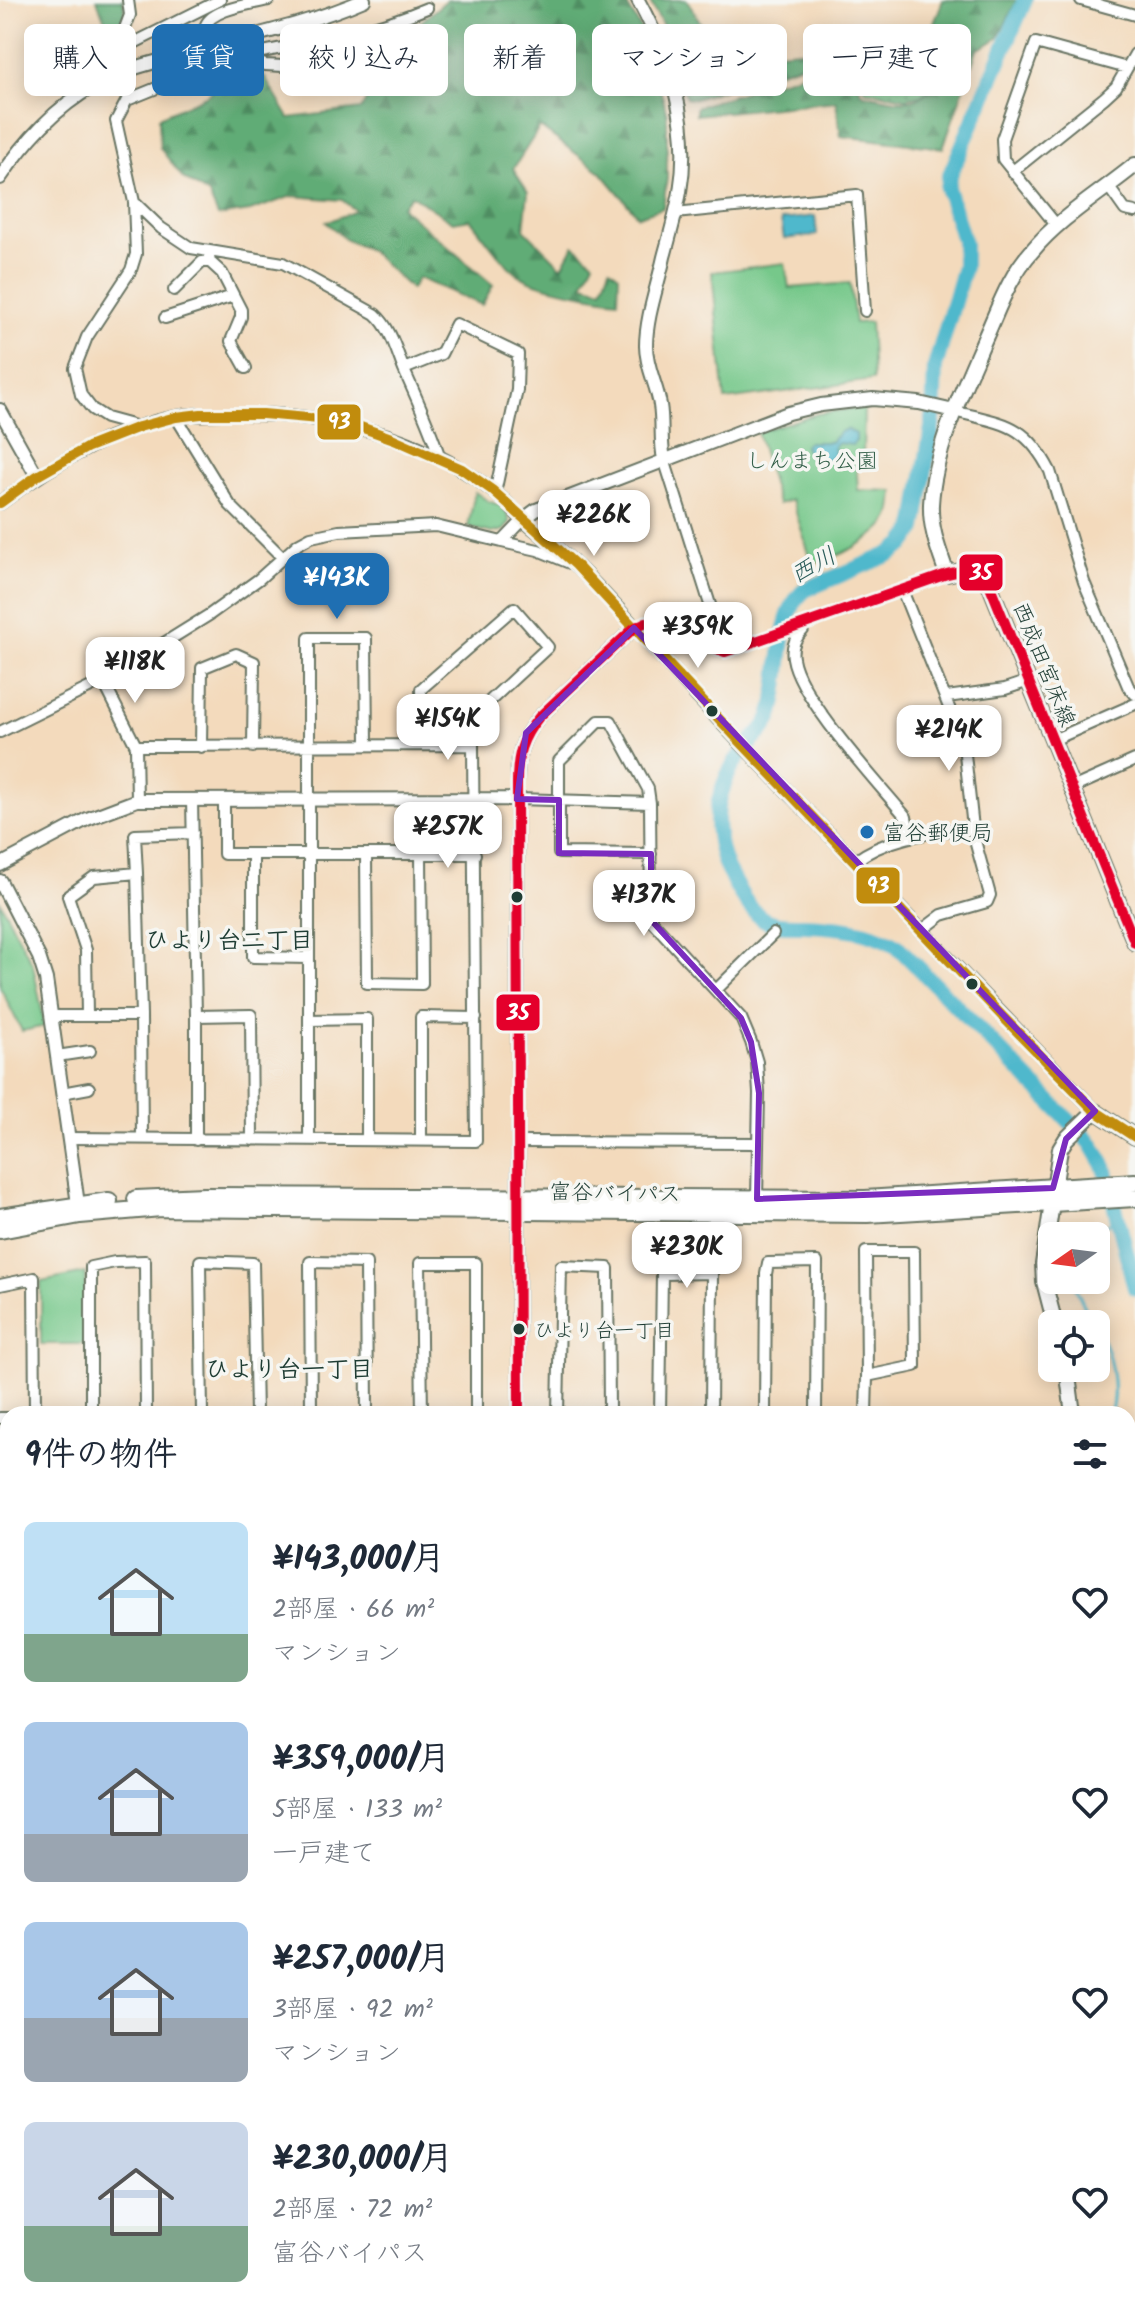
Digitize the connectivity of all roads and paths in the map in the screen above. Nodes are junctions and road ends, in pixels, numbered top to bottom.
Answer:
1 (128, 0) edge
2 (220, 0) edge
3 (269, 0) edge
4 (364, 0) edge
5 (638, 0) edge
6 (1081, 0) edge
7 (427, 8) dead end
8 (1135, 15) edge
9 (206, 24) edge
10 (264, 32) edge
11 (264, 51) edge
12 (1135, 54) edge
13 (152, 63) edge
14 (1127, 68) junction
15 (152, 90) edge
16 (1135, 165) edge
17 (1013, 171) junction
18 (0, 178) edge
19 (1108, 186) junction
20 (134, 202) junction
21 (1135, 212) edge
22 (675, 213) junction
23 (1057, 226) junction
24 (209, 257) junction
25 (174, 290) dead end
26 (233, 296) junction
27 (865, 311) dead end
28 (165, 318) dead end
29 (246, 368) dead end
30 (404, 369) junction
31 (0, 410) edge
32 (949, 410) junction
33 (176, 417) junction
34 (139, 427) junction
35 (440, 458) junction
36 (664, 459) junction
37 (37, 476) junction
38 (495, 493) junction
39 (0, 503) edge
40 (524, 519) junction
41 (502, 542) junction
42 (282, 557) junction
43 (576, 565) junction
44 (947, 574) junction
45 (902, 590) junction
46 (799, 627) junction
47 (634, 628) junction
48 (725, 652) junction
49 (103, 681) junction
50 (1029, 681) junction
51 (1135, 694) edge
52 (947, 697) junction
53 (1135, 704) edge
54 (0, 732) edge
55 (1053, 740) junction
56 (309, 745) junction
57 (367, 745) junction
58 (422, 745) junction
59 (473, 745) junction
60 (136, 746) junction
61 (201, 747) junction
62 (253, 747) junction
63 (1135, 760) edge
64 (1072, 788) junction
65 (192, 799) junction
66 (224, 799) junction
67 (308, 799) junction
68 (474, 799) junction
69 (517, 799) junction
70 (137, 800) junction
71 (559, 800) junction
72 (650, 803) junction
73 (972, 827) junction
74 (193, 833) junction
75 (910, 836) junction
76 (421, 852) junction
77 (308, 853) junction
78 (253, 854) junction
79 (475, 854) junction
80 (651, 854) junction
81 (366, 855) junction
82 (855, 861) junction
83 (0, 865) edge
84 (137, 873) junction
85 (0, 881) edge
86 (921, 931) junction
87 (773, 934) dead end
88 (1134, 939) edge
89 (309, 958) junction
90 (716, 990) junction
91 (52, 1016) junction
92 (87, 1016) junction
93 (141, 1016) junction
94 (196, 1016) junction
95 (476, 1018) junction
96 (309, 1020) junction
97 (90, 1051) dead end
98 (57, 1056) junction
99 (89, 1088) dead end
100 (62, 1093) junction
101 (1092, 1115) junction
102 (1135, 1137) edge
103 (68, 1138) junction
104 (142, 1139) junction
105 (196, 1140) junction
106 (252, 1140) junction
107 (309, 1140) junction
108 (367, 1140) junction
109 (421, 1140) junction
110 (518, 1142) junction
111 (756, 1143) junction
112 (1128, 1190) edge
113 (1052, 1196) junction
114 (757, 1199) junction
115 (78, 1204) junction
116 (519, 1205) junction
117 (0, 1217) edge
118 (0, 1230) edge
119 (0, 1285) edge
120 (1051, 1310) edge
121 (867, 1376) junction
122 (1069, 1382) edge
123 (35, 1406) edge
124 (91, 1406) edge
125 (146, 1406) edge
126 (202, 1406) edge
127 (256, 1406) edge
128 (311, 1406) edge
129 (367, 1406) edge
130 (422, 1406) edge
131 (476, 1406) edge
132 (519, 1406) edge
133 (558, 1406) edge
134 (609, 1406) edge
135 (660, 1406) edge
136 (711, 1406) edge
137 (765, 1406) edge
138 (816, 1406) edge
139 (866, 1406) edge
140 (1072, 1406) edge

1 - 2 street
3 - 9 street
4 - 10 street
5 - 22 street
6 - 8 street
7 - 11 street
12 - 14 street
13 - 18 street
14 - 17 street
14 - 17 street
15 - 20 street
16 - 19 main road
17 - 23 street
19 - 21 street
19 - 23 main road
20 - 24 street
20 - 34 street
22 - 27 street
22 - 36 street
23 - 32 main road
24 - 25 street
24 - 26 street
24 - 30 street
26 - 28 street
26 - 29 street
30 - 35 street
30 - 38 street
31 - 37 street
32 - 36 street
32 - 44 main road
32 - 51 street
33 - 34 street
33 - 35 street
33 - 42 street
34 - 37 street
35 - 38 street
36 - 40 street
36 - 48 street
37 - 39 street
38 - 40 street
40 - 41 street
40 - 43 street
41 - 42 street
41 - 43 street
42 - 49 street
43 - 47 street
44 - 45 street
44 - 50 main road, 西成田宮床線
45 - 46 street
45 - 52 street
46 - 48 street
46 - 75 street
47 - 48 street
47 - 69 street
47 - 82 street
49 - 54 street
49 - 60 street
50 - 52 street
50 - 55 main road, 西成田宮床線
52 - 73 street
53 - 55 street
55 - 64 main road, 西成田宮床線
56 - 57 street
56 - 57 street
56 - 62 street
56 - 67 street
57 - 58 street
58 - 59 street
58 - 59 street
59 - 68 street
60 - 61 street
60 - 70 street
61 - 62 street
61 - 62 street
63 - 64 street
64 - 88 main road, 西成田宮床線
65 - 66 street
65 - 70 street
65 - 74 street
66 - 67 street
66 - 78 street
67 - 68 street
67 - 77 street
68 - 69 street
68 - 79 street
69 - 71 street
69 - 110 street
70 - 83 street
71 - 72 street
71 - 72 street
71 - 80 street
72 - 80 street
73 - 75 street
73 - 86 street
74 - 84 street
74 - 94 street
75 - 82 street
76 - 79 street
76 - 81 street
76 - 81 street
77 - 78 street
77 - 81 street
77 - 89 street
78 - 89 street
79 - 95 street
80 - 90 street
82 - 86 street
84 - 92 street
84 - 93 street
85 - 91 street
86 - 101 street
87 - 90 street
89 - 96 street
90 - 111 street
91 - 92 street
91 - 98 street
92 - 93 street
93 - 104 street
94 - 105 street
94 - 106 street
95 - 109 street
95 - 109 street
96 - 107 street
96 - 108 street
97 - 98 street
98 - 100 street
99 - 100 street
100 - 103 street
101 - 102 main road
101 - 113 main road
103 - 104 street
103 - 115 street
104 - 105 street
105 - 106 street
106 - 107 street
107 - 108 street
108 - 109 street
110 - 111 street
110 - 116 street
111 - 114 street
112 - 113 highway, 富谷バイパス
113 - 114 highway, 富谷バイパス
113 - 116 highway, 富谷バイパス
113 - 120 main road
114 - 116 highway, 富谷バイパス
115 - 116 highway, 富谷バイパス
115 - 117 highway, 富谷バイパス
116 - 118 highway, 富谷バイパス
116 - 132 street
119 - 123 street
121 - 121 street
121 - 139 street
122 - 140 main road
124 - 125 street
126 - 127 street
128 - 129 street
130 - 131 street
133 - 134 street
135 - 136 street
137 - 138 street

